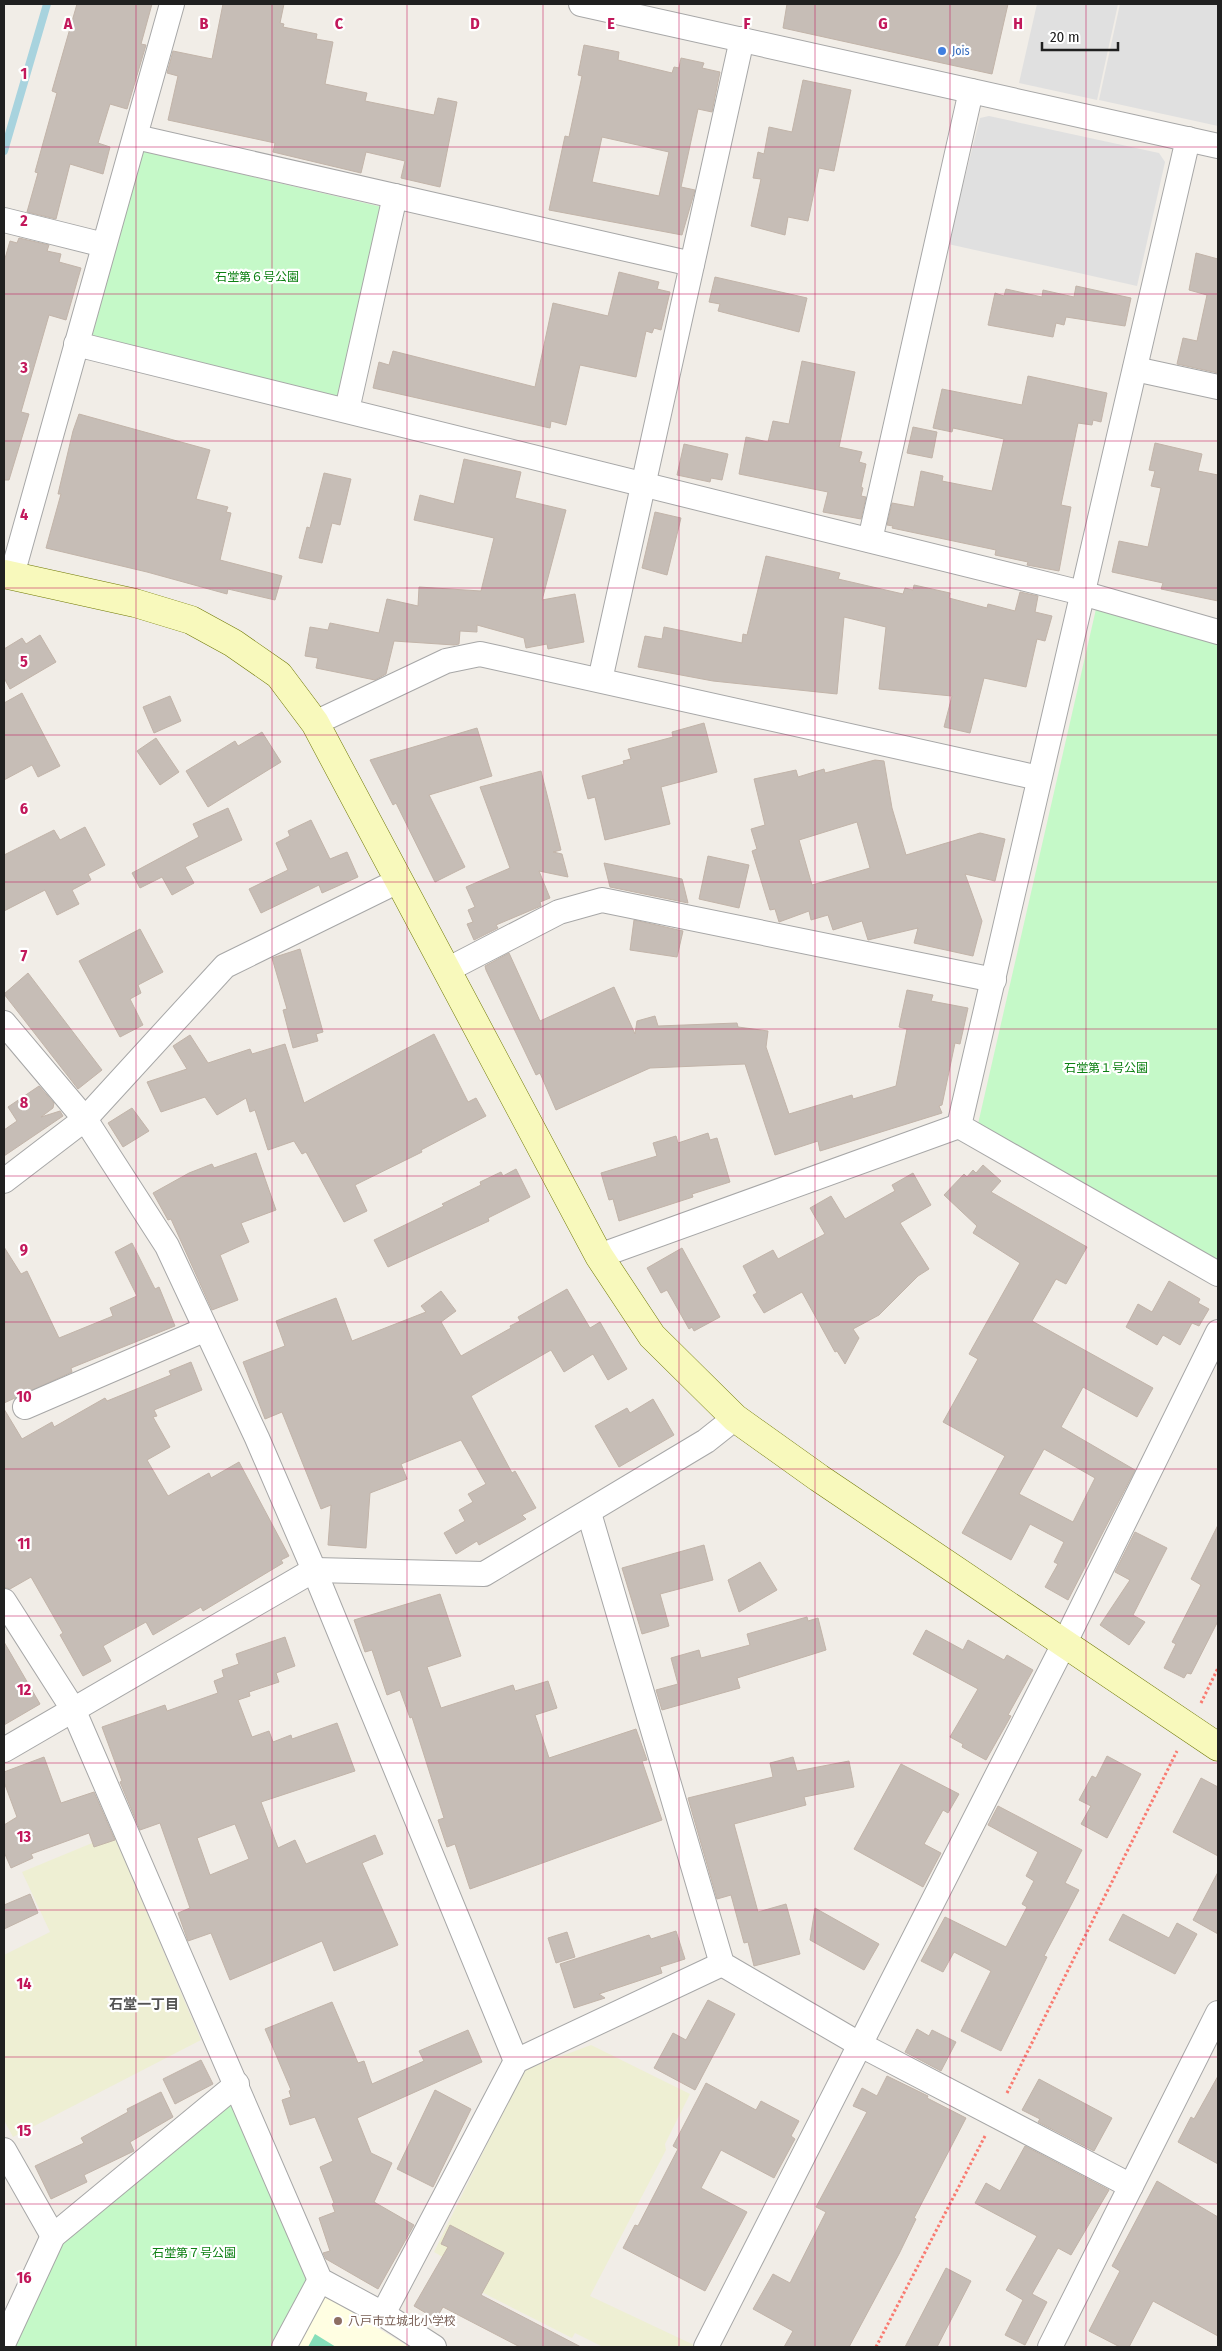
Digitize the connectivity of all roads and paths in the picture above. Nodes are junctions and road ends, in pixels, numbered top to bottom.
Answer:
1 (172, 4) edge
2 (581, 4) edge
3 (742, 39) junction
4 (971, 90) junction
5 (136, 137) junction
6 (1188, 139) junction
7 (1218, 146) edge
8 (395, 196) junction
9 (4, 220) edge
10 (104, 245) junction
11 (692, 264) junction
12 (76, 344) junction
13 (1135, 369) junction
14 (1218, 388) edge
15 (346, 410) junction
16 (644, 483) junction
17 (870, 540) junction
18 (8, 574) edge
19 (1082, 593) junction
20 (1218, 632) edge
21 (600, 680) junction
22 (315, 723) junction
23 (1039, 778) junction
24 (398, 881) junction
25 (447, 970) junction
26 (994, 980) junction
27 (4, 1023) edge
28 (85, 1118) junction
29 (959, 1126) junction
30 (4, 1181) edge
31 (599, 1256) junction
32 (1218, 1274) edge
33 (206, 1329) junction
34 (1218, 1332) edge
35 (24, 1408) dead end
36 (735, 1418) junction
37 (589, 1513) junction
38 (314, 1570) junction
39 (4, 1601) edge
40 (1065, 1642) junction
41 (1218, 1668) edge
42 (74, 1709) junction
43 (1189, 1727) junction
44 (1218, 1747) edge
45 (4, 1750) edge
46 (722, 1964) junction
47 (1218, 2013) edge
48 (859, 2044) junction
49 (516, 2061) junction
50 (236, 2084) junction
51 (996, 2115) junction
52 (4, 2150) edge
53 (1131, 2186) junction
54 (53, 2236) junction
55 (320, 2280) junction
56 (383, 2314) junction
57 (4, 2342) edge
58 (284, 2347) edge
59 (434, 2347) edge
60 (706, 2347) edge
61 (876, 2347) edge
62 (1050, 2347) edge

1 - 5 street
2 - 3 street
3 - 4 street
3 - 11 street
4 - 6 street
4 - 17 street
5 - 8 street
5 - 10 street
6 - 7 street
6 - 13 street
8 - 11 street
8 - 15 street
9 - 10 street
10 - 12 street
11 - 16 street
12 - 15 street
12 - 18 street
13 - 14 street
13 - 19 street
15 - 16 street
16 - 17 street
16 - 21 street
17 - 19 street
18 - 22 street
19 - 20 street
19 - 23 street
21 - 22 street
21 - 23 street
22 - 24 street
23 - 26 street
24 - 25 street
24 - 28 street
25 - 26 street
25 - 31 street
26 - 29 street
27 - 28 street
28 - 30 street
28 - 33 street
29 - 31 street
29 - 32 street
31 - 36 street
33 - 35 street
33 - 38 street
34 - 40 street
36 - 37 street
36 - 40 street
37 - 38 street
37 - 46 street
38 - 42 street
38 - 49 street
39 - 42 street
40 - 43 street
40 - 48 street
41 - 43 path
42 - 45 street
42 - 50 street
43 - 44 street
43 - 51 path
46 - 48 street
46 - 49 street
47 - 53 street
48 - 51 street
48 - 60 street
49 - 56 street
50 - 54 street
50 - 55 street
51 - 53 street
51 - 61 path
52 - 54 street
53 - 62 street
54 - 57 street
55 - 56 street
55 - 58 street
56 - 59 street

